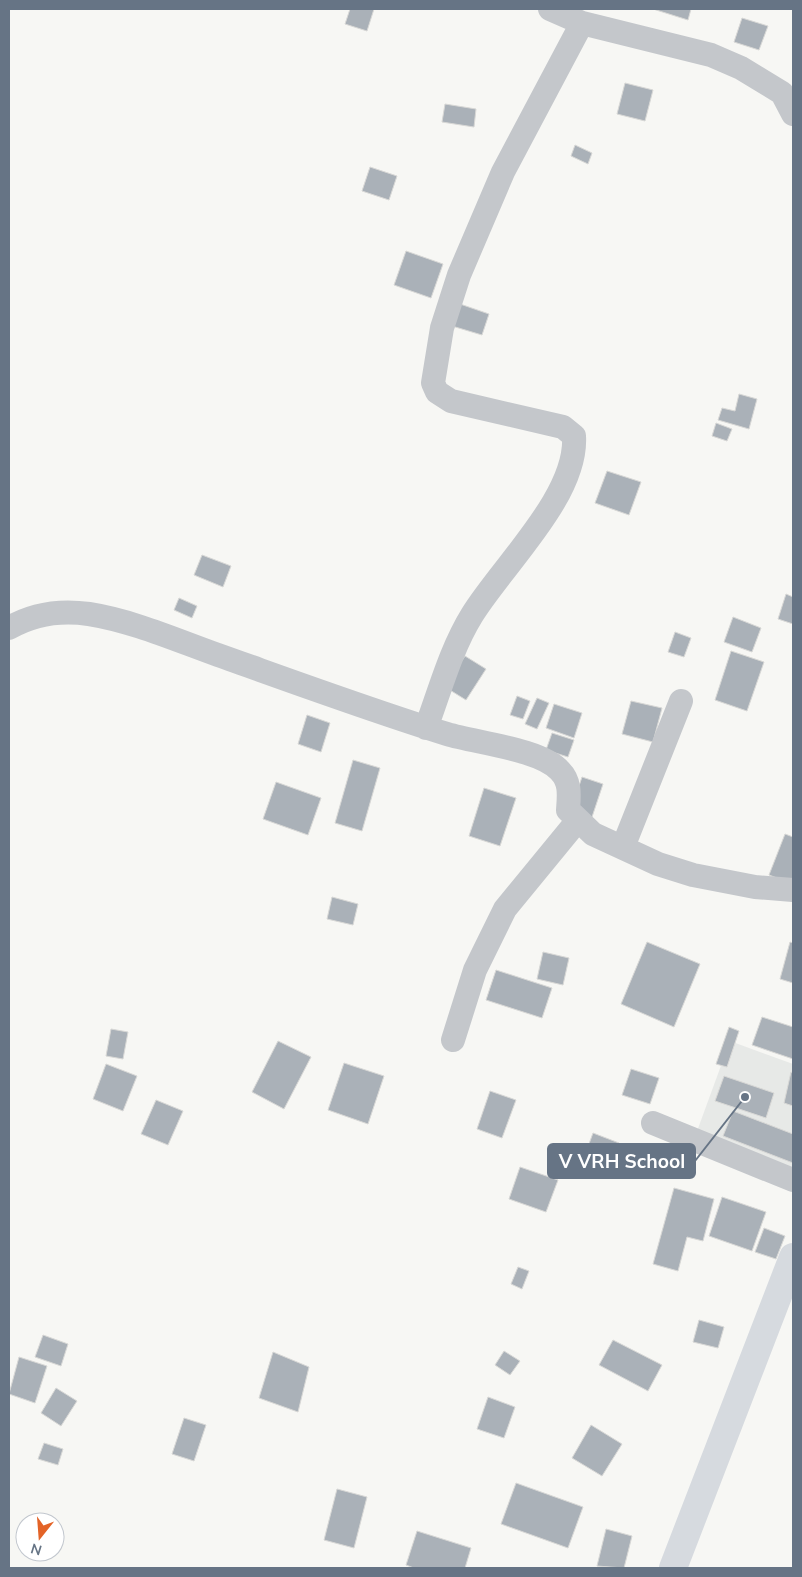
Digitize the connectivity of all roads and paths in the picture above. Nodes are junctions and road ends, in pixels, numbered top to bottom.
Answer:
1 (550, 9) edge
2 (582, 23) junction
3 (793, 114) edge
4 (9, 628) edge
5 (681, 701) dead end
6 (426, 728) junction
7 (578, 820) junction
8 (623, 847) junction
9 (793, 890) edge
10 (453, 1040) dead end
11 (653, 1123) dead end
12 (793, 1180) edge
13 (793, 1257) edge
14 (673, 1568) edge

1 - 2 street
2 - 3 street
2 - 6 street
4 - 6 street
5 - 8 street
6 - 7 street
7 - 8 street
7 - 10 street
8 - 9 street
11 - 12 street
13 - 14 main road

